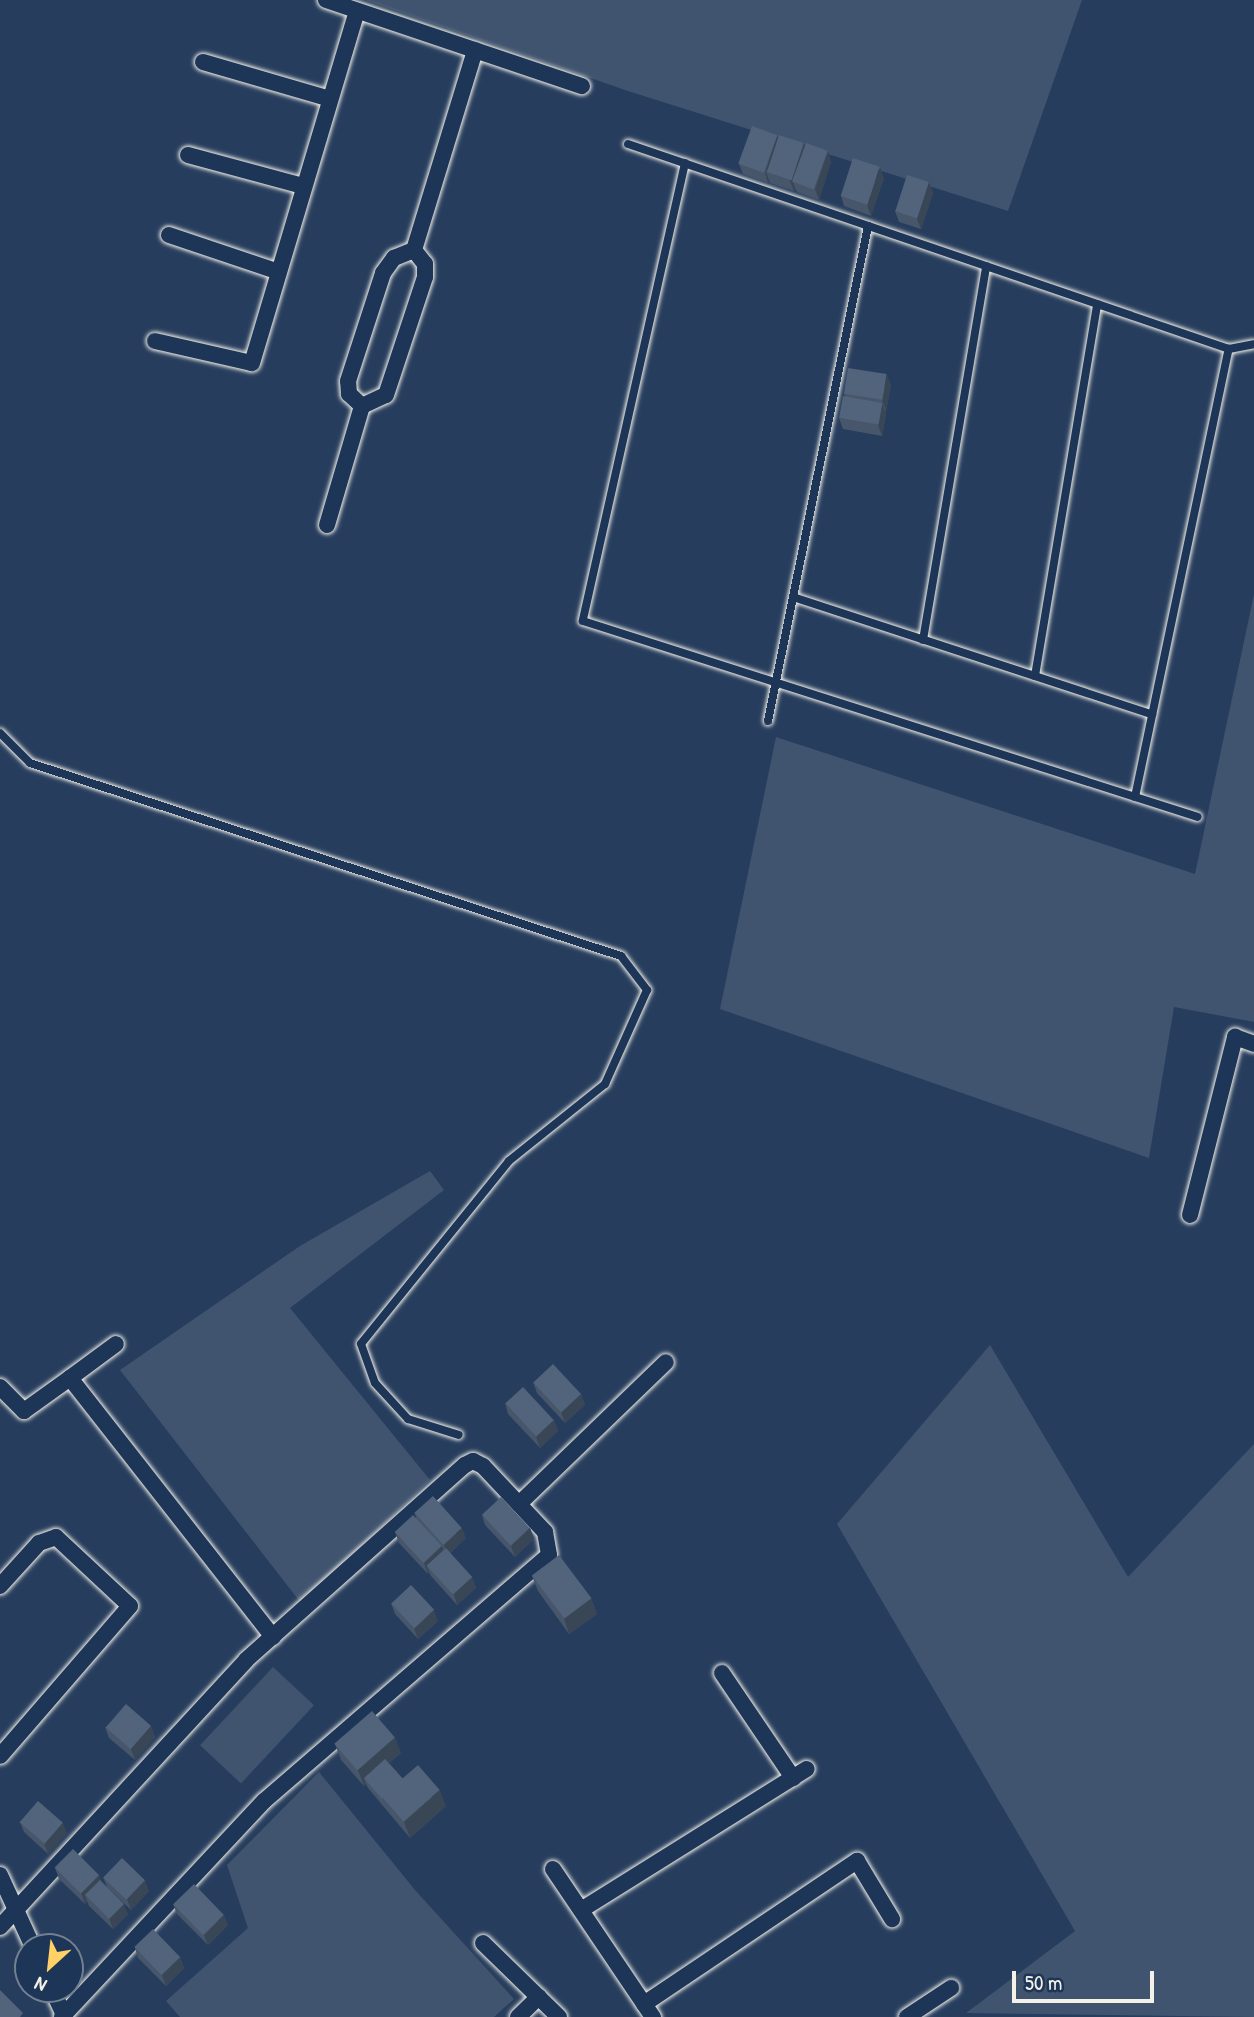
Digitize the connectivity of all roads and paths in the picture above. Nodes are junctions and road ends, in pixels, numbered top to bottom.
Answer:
1 (326, 0) edge
2 (357, 11) junction
3 (475, 50) junction
4 (203, 62) dead end
5 (582, 86) dead end
6 (330, 99) junction
7 (628, 144) dead end
8 (188, 155) dead end
9 (685, 163) junction
10 (303, 186) junction
11 (868, 226) junction
12 (169, 235) dead end
13 (414, 250) junction
14 (986, 266) junction
15 (276, 271) junction
16 (1097, 304) junction
17 (155, 341) dead end
18 (1254, 344) edge
19 (1229, 349) junction
20 (362, 405) junction
21 (327, 525) dead end
22 (793, 597) junction
23 (923, 640) junction
24 (1035, 676) junction
25 (776, 682) junction
26 (1152, 714) junction
27 (768, 721) dead end
28 (0, 733) edge
29 (1135, 797) junction
30 (1198, 817) dead end
31 (1254, 1044) edge
32 (1190, 1215) dead end
33 (116, 1344) dead end
34 (666, 1362) dead end
35 (70, 1378) junction
36 (0, 1387) edge
37 (459, 1435) dead end
38 (519, 1504) junction
39 (0, 1586) edge
40 (273, 1637) junction
41 (722, 1673) dead end
42 (0, 1756) edge
43 (553, 1869) dead end
44 (0, 1875) edge
45 (16, 1910) junction
46 (581, 1910) junction
47 (892, 1919) dead end
48 (0, 1927) edge
49 (27, 1933) edge
50 (482, 1943) dead end
51 (951, 1988) dead end
52 (538, 1997) junction
53 (648, 2010) edge
54 (64, 2016) edge
55 (518, 2017) edge
56 (559, 2017) edge
57 (907, 2017) edge

1 - 2 street
2 - 3 street
2 - 6 street
3 - 5 street
3 - 13 street
4 - 6 street
6 - 10 street
7 - 9 lane
8 - 10 street
9 - 11 lane
9 - 25 lane
10 - 15 street
11 - 14 lane
11 - 22 lane
12 - 15 street
13 - 20 street
13 - 20 street
14 - 16 lane
14 - 23 lane
15 - 17 street
16 - 19 lane
16 - 24 lane
18 - 19 lane
19 - 26 lane
20 - 21 street
22 - 23 lane
22 - 25 lane
23 - 24 lane
24 - 26 lane
25 - 27 lane
25 - 29 lane
26 - 29 lane
28 - 37 lane
29 - 30 lane
31 - 32 street
33 - 35 street
34 - 38 street
35 - 36 street
35 - 40 street
38 - 40 street
38 - 54 street
39 - 42 street
40 - 45 street
41 - 46 street
43 - 46 street
44 - 45 street
45 - 48 street
45 - 49 street
46 - 53 street
47 - 53 street
50 - 52 street
51 - 57 street
52 - 55 street
52 - 56 street

